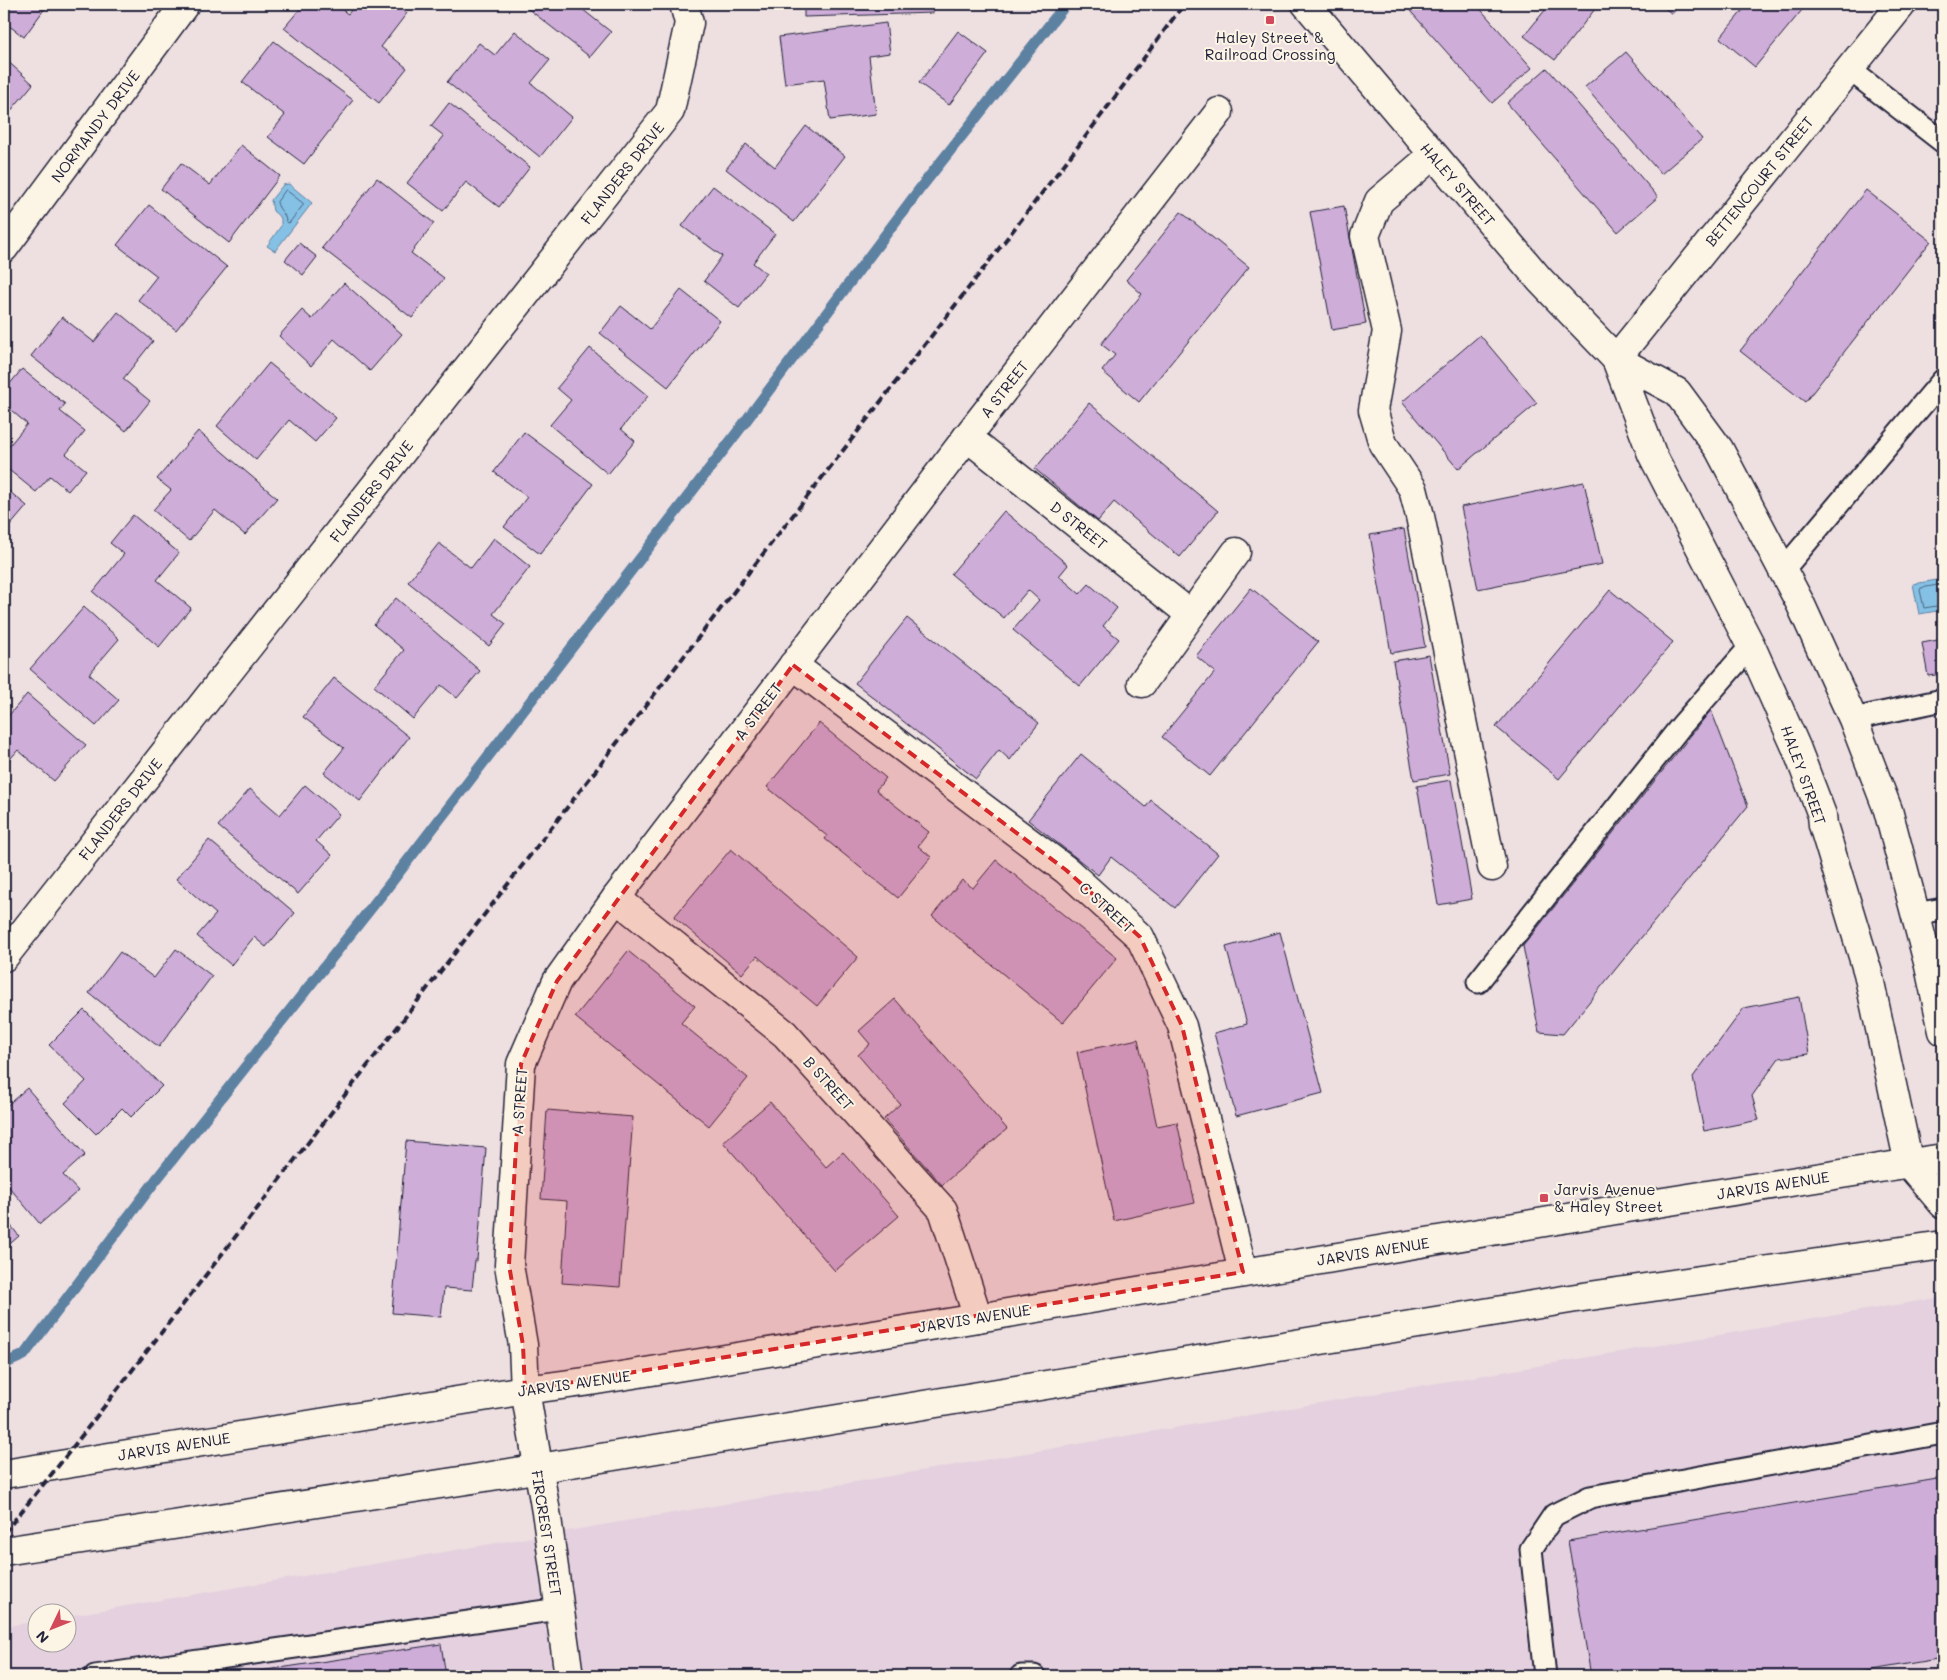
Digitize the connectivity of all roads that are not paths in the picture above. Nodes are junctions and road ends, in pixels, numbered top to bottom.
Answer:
1 (185, 4) edge
2 (684, 4) edge
3 (1306, 4) edge
4 (1896, 6) edge
5 (1848, 69) junction
6 (1219, 112) dead end
7 (1943, 142) edge
8 (1433, 155) junction
9 (4, 248) edge
10 (1616, 360) junction
11 (1943, 380) edge
12 (967, 437) junction
13 (1236, 552) dead end
14 (1784, 569) junction
15 (1190, 614) junction
16 (1751, 646) junction
17 (793, 665) junction
18 (1142, 683) dead end
19 (1943, 700) edge
20 (1853, 719) junction
21 (1492, 867) dead end
22 (616, 898) junction
23 (1943, 909) edge
24 (1915, 914) junction
25 (4, 957) edge
26 (1478, 982) dead end
27 (1943, 1031) edge
28 (1943, 1158) edge
29 (1909, 1164) junction
30 (1943, 1204) edge
31 (1943, 1245) edge
32 (1243, 1272) junction
33 (978, 1318) junction
34 (525, 1390) junction
35 (1943, 1434) edge
36 (538, 1468) junction
37 (4, 1474) edge
38 (4, 1551) edge
39 (559, 1609) junction
40 (95, 1676) edge
41 (569, 1676) edge
42 (1021, 1676) edge
43 (1034, 1676) edge
44 (1545, 1676) edge

1 - 9 street, NORMANDY DRIVE
2 - 25 street, FLANDERS DRIVE
3 - 8 street, HALEY STREET
4 - 5 street, BETTENCOURT STREET
5 - 7 lane
5 - 10 street, BETTENCOURT STREET
6 - 12 street, A STREET
8 - 10 street, HALEY STREET
8 - 21 street
10 - 14 street, HALEY STREET
10 - 16 street, HALEY STREET
11 - 14 lane
12 - 15 street, D STREET
12 - 17 street, A STREET
13 - 15 street
14 - 20 street, HALEY STREET
15 - 18 street
16 - 26 lane
16 - 29 street, HALEY STREET
17 - 22 street, A STREET
17 - 32 street, C STREET
19 - 20 lane
20 - 24 street, HALEY STREET
22 - 33 street, B STREET
22 - 34 street, A STREET
23 - 24 lane
24 - 27 street, HALEY STREET
28 - 29 street, JARVIS AVENUE
29 - 30 street, HALEY STREET
29 - 32 street, JARVIS AVENUE
31 - 36 street
32 - 33 street, JARVIS AVENUE
33 - 34 street, JARVIS AVENUE
34 - 36 street, FIRCREST STREET
34 - 37 street, JARVIS AVENUE
35 - 44 lane
36 - 38 street
36 - 39 street, FIRCREST STREET
39 - 40 lane
39 - 41 street, FIRCREST STREET
42 - 43 lane

